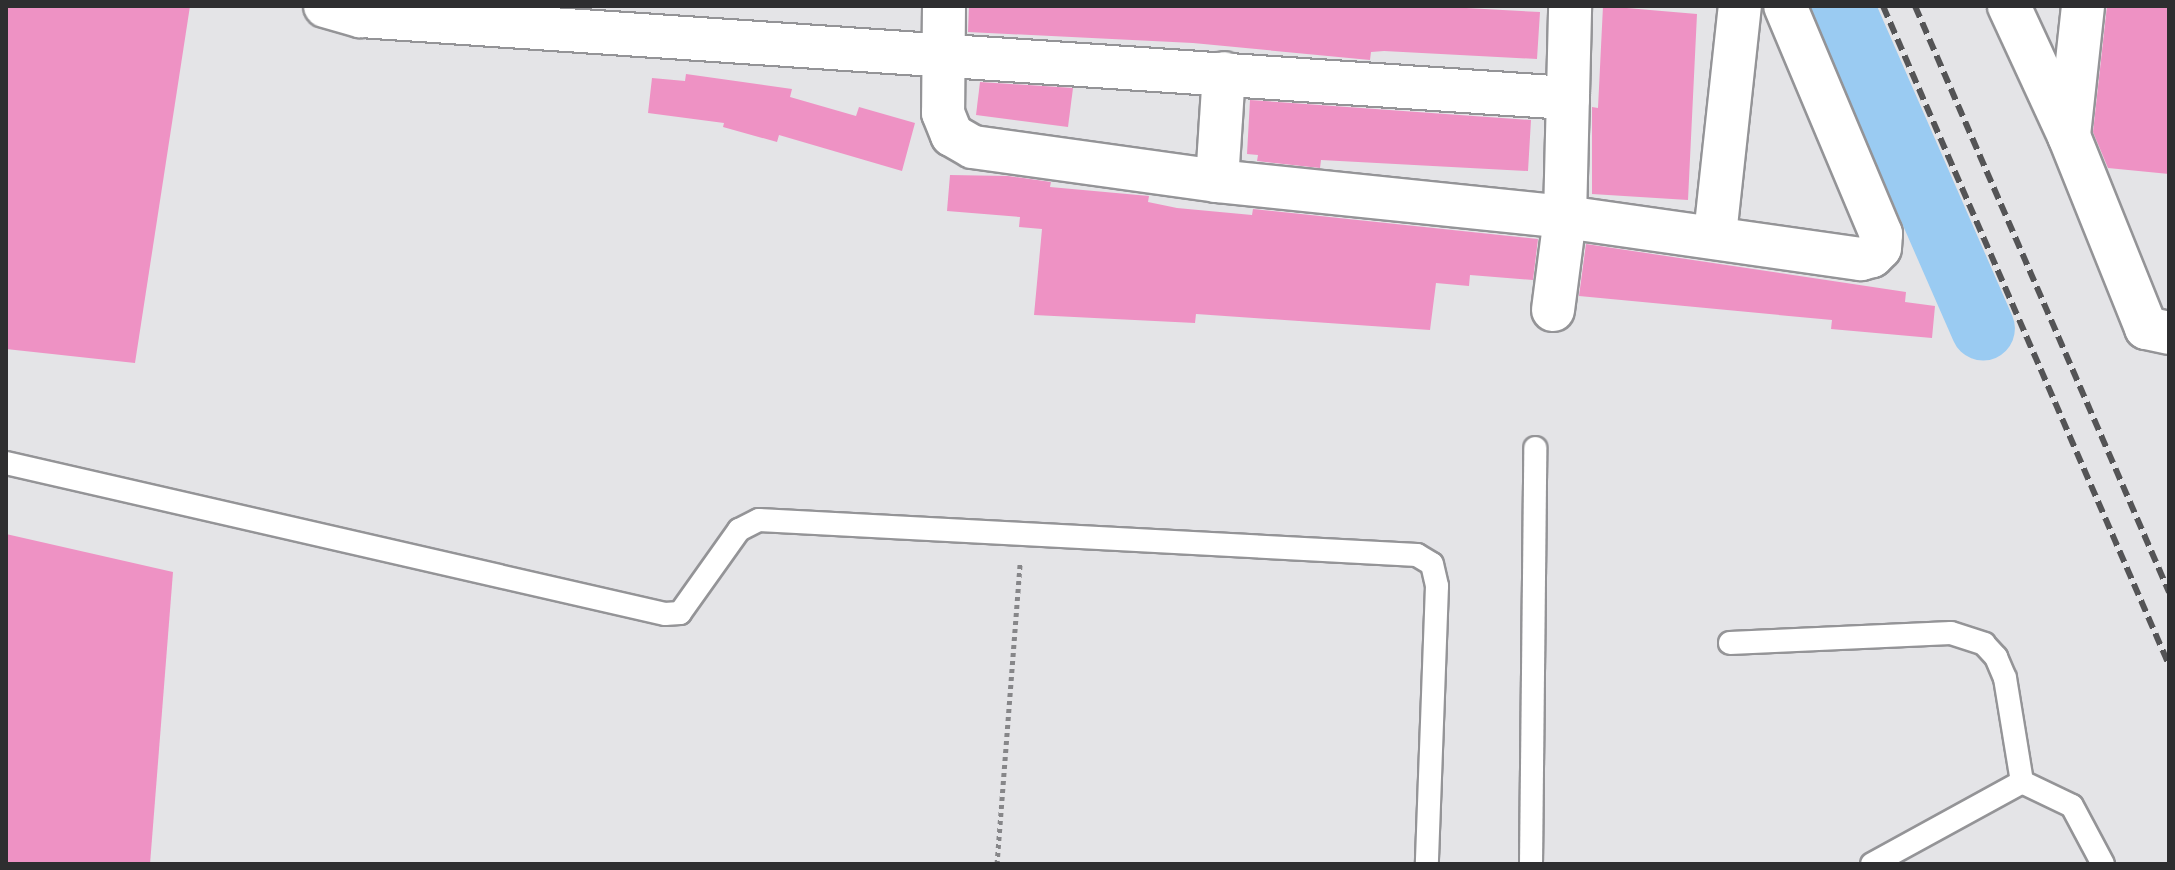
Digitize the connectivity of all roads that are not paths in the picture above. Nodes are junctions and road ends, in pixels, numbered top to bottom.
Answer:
1 (944, 6) edge
2 (1570, 6) edge
3 (1740, 6) edge
4 (1785, 6) edge
5 (2009, 6) edge
6 (2083, 6) edge
7 (349, 9) edge
8 (940, 56) junction
9 (1224, 73) junction
10 (1568, 98) junction
11 (2069, 136) junction
12 (1217, 181) junction
13 (1565, 217) junction
14 (1715, 235) junction
15 (1553, 310) dead end
16 (2169, 333) edge
17 (1535, 448) dead end
18 (6, 463) edge
19 (1730, 643) dead end
20 (2022, 782) junction
21 (1427, 864) edge
22 (1531, 864) edge
23 (1872, 864) edge
24 (2103, 864) edge

1 - 8 street
2 - 10 street
3 - 14 street
4 - 14 street
5 - 11 street
6 - 11 street
7 - 8 street
8 - 9 street
8 - 12 street
9 - 10 street
9 - 12 street
10 - 13 street
11 - 16 street
12 - 13 street
13 - 14 street
13 - 15 street
17 - 22 lane
18 - 21 lane
19 - 20 lane
20 - 23 lane
20 - 24 lane

